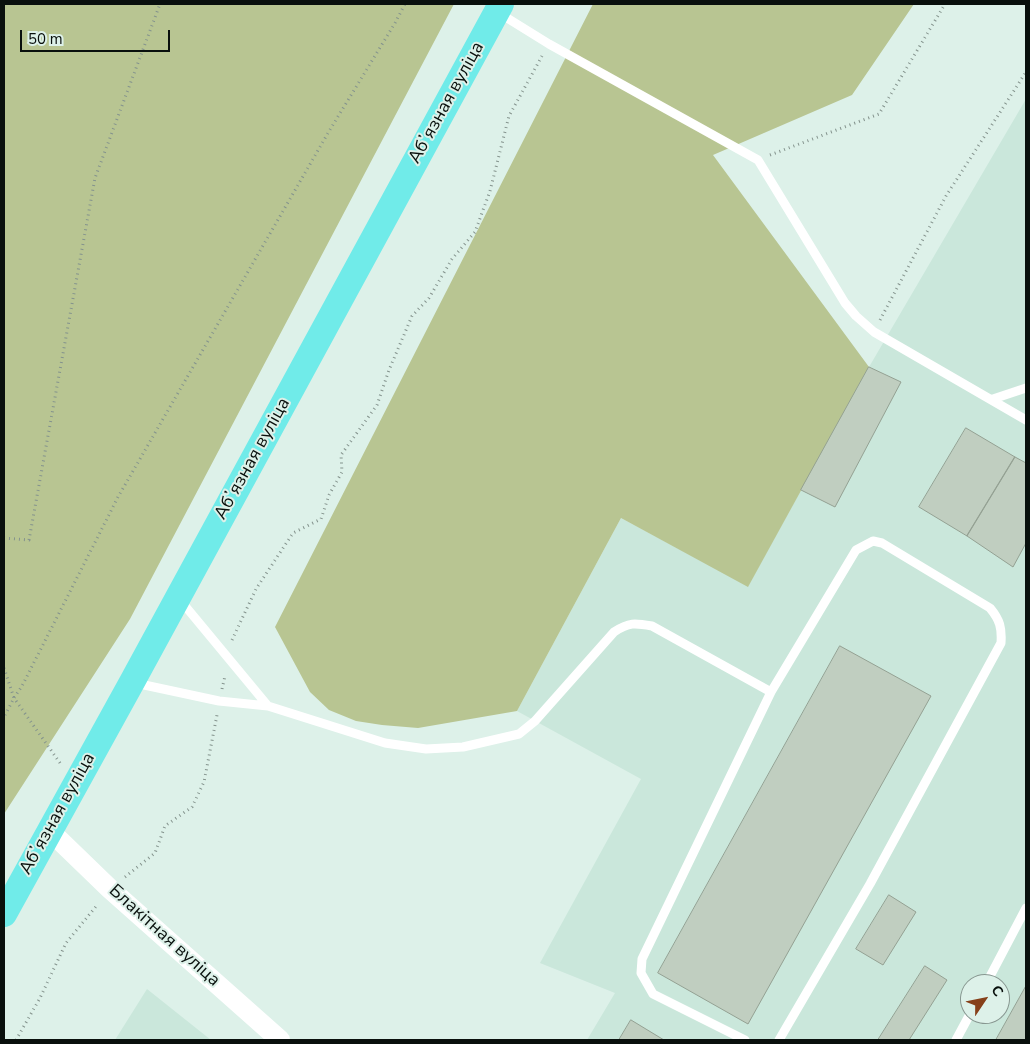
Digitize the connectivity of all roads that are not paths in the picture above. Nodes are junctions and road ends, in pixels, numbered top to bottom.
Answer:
1 (499, 8) edge
2 (1026, 388) edge
3 (993, 399) junction
4 (1026, 420) edge
5 (178, 598) junction
6 (132, 682) junction
7 (771, 692) junction
8 (268, 706) junction
9 (50, 830) junction
10 (1026, 908) edge
11 (4, 914) edge
12 (991, 974) edge
13 (965, 1024) edge
14 (280, 1040) edge
15 (745, 1040) edge
16 (779, 1040) edge
17 (956, 1040) edge

1 - 3 lane
1 - 5 main road, Абʼязная вуліца
2 - 3 lane
3 - 4 lane
5 - 6 main road, Абʼязная вуліца
5 - 8 lane
6 - 8 lane
6 - 9 main road, Абʼязная вуліца
7 - 8 lane
7 - 15 lane
7 - 16 lane
9 - 11 main road, Абʼязная вуліца
9 - 14 street, Блакітная вуліца
10 - 12 lane
13 - 17 lane

